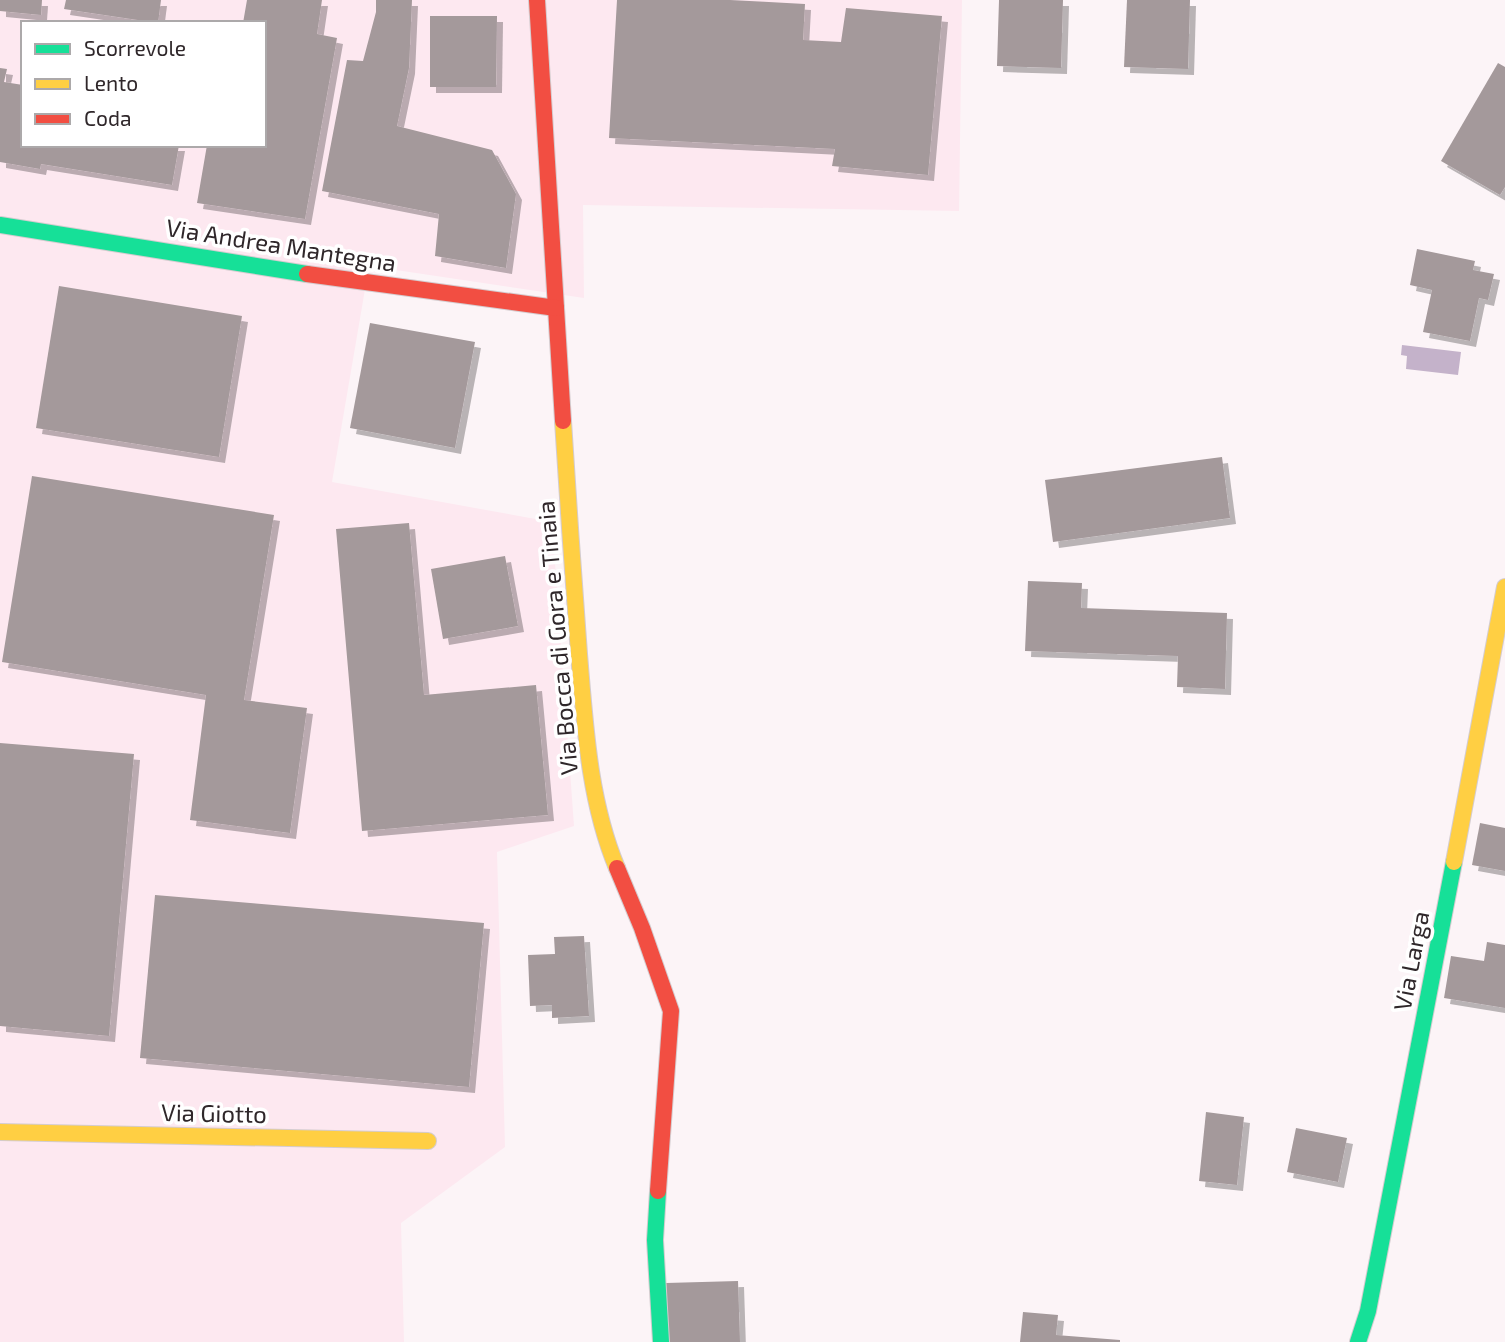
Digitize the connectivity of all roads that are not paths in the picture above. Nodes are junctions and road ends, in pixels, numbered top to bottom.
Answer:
1 (537, 0) edge
2 (0, 225) edge
3 (556, 308) junction
4 (1505, 587) edge
5 (0, 1132) edge
6 (428, 1141) dead end
7 (661, 1342) edge
8 (1358, 1342) edge

1 - 3 street, Via Bocca di Gora e Tinaia
2 - 3 street, Via Andrea Mantegna
3 - 7 street, Via Bocca di Gora e Tinaia
4 - 8 street, Via Larga
5 - 6 street, Via Giotto

